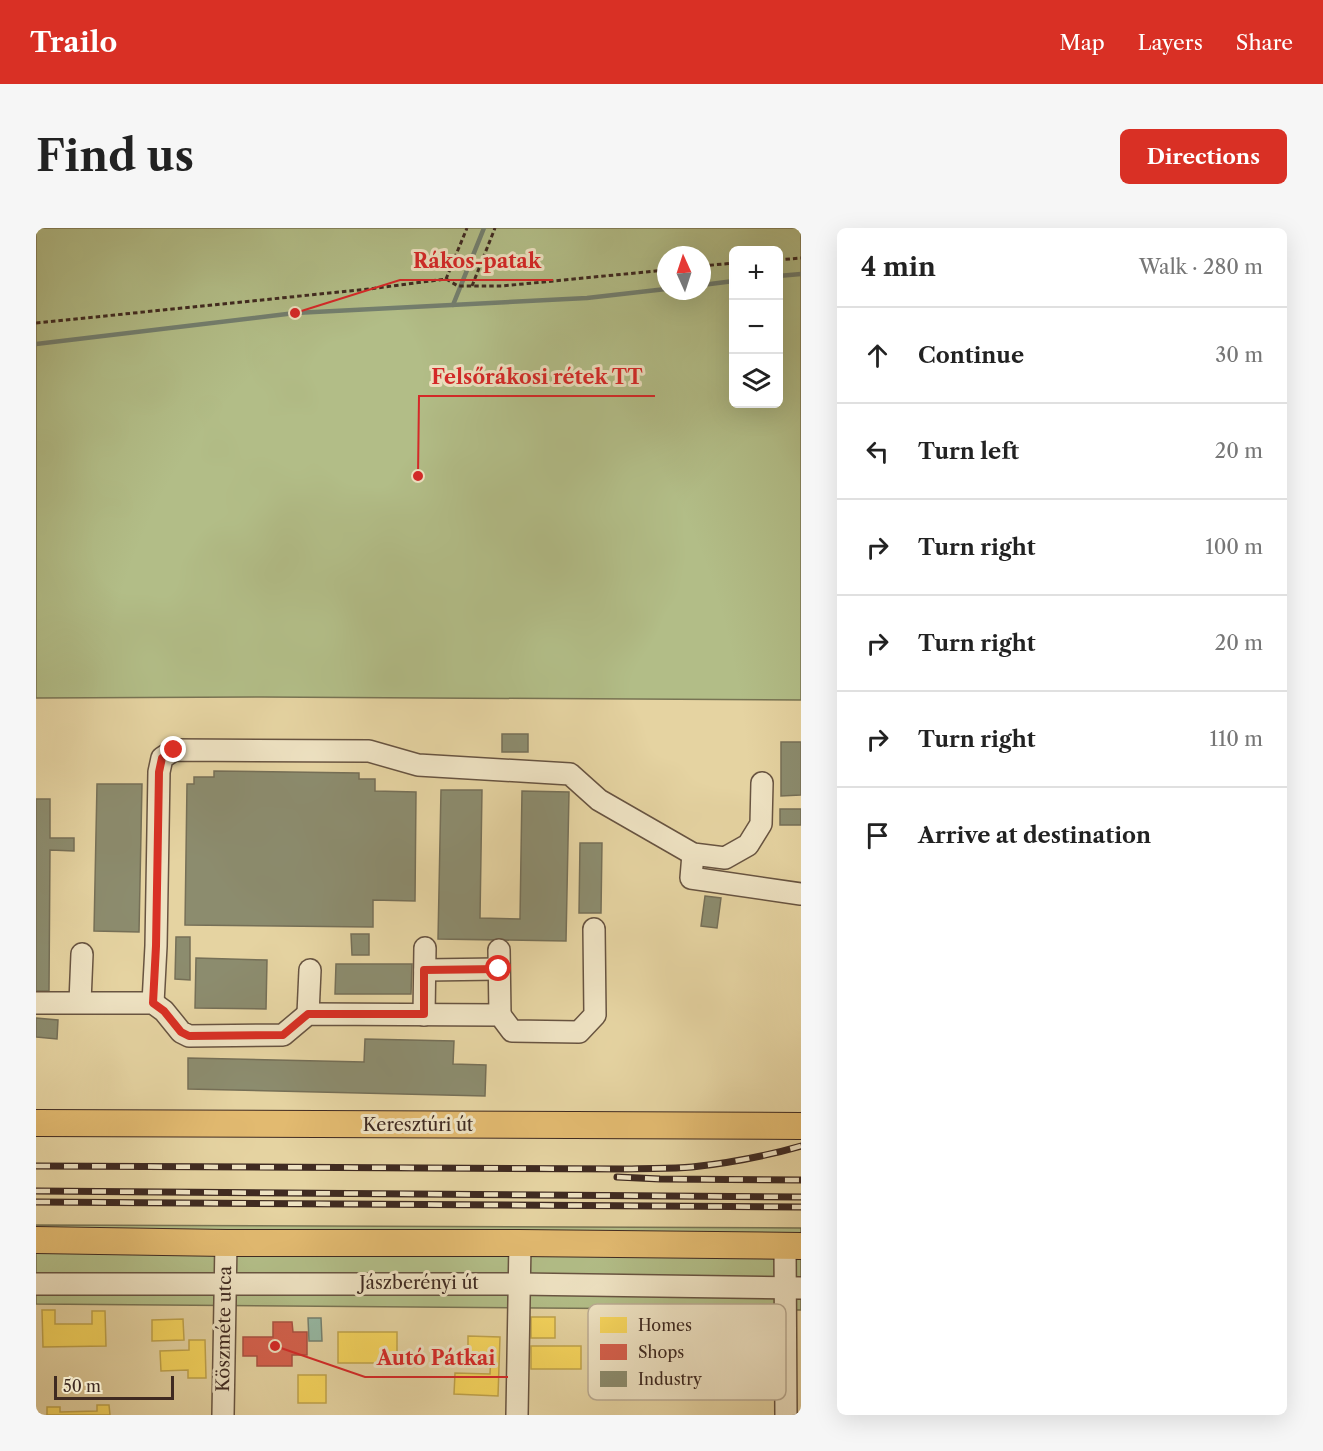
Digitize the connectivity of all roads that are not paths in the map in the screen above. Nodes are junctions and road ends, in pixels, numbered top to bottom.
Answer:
1 (762, 783) dead end
2 (693, 854) junction
3 (801, 894) edge
4 (594, 929) dead end
5 (425, 948) dead end
6 (82, 954) dead end
7 (310, 970) dead end
8 (424, 970) junction
9 (36, 1002) edge
10 (80, 1002) junction
11 (153, 1003) junction
12 (308, 1014) junction
13 (424, 1014) junction
14 (500, 1015) junction
15 (36, 1123) edge
16 (801, 1125) edge
17 (36, 1240) edge
18 (226, 1243) junction
19 (520, 1243) junction
20 (793, 1246) edge
21 (225, 1283) junction
22 (36, 1284) edge
23 (519, 1284) junction
24 (793, 1288) edge
25 (223, 1415) edge
26 (516, 1415) edge
27 (786, 1415) edge

1 - 2 street
2 - 3 street
2 - 11 street
4 - 14 street
5 - 8 street
6 - 10 street
7 - 12 street
8 - 13 street
8 - 14 street
9 - 10 street
10 - 11 street
11 - 12 street
12 - 13 street
13 - 14 street
15 - 16 main road, Keresztúri út
17 - 18 main road
18 - 19 main road
18 - 21 street, Köszméte utca
19 - 20 main road
19 - 23 street
20 - 24 street
21 - 22 street, Jászberényi út
21 - 23 street, Jászberényi út
21 - 25 street, Köszméte utca
23 - 24 street, Jászberényi út
23 - 26 street
24 - 27 street

